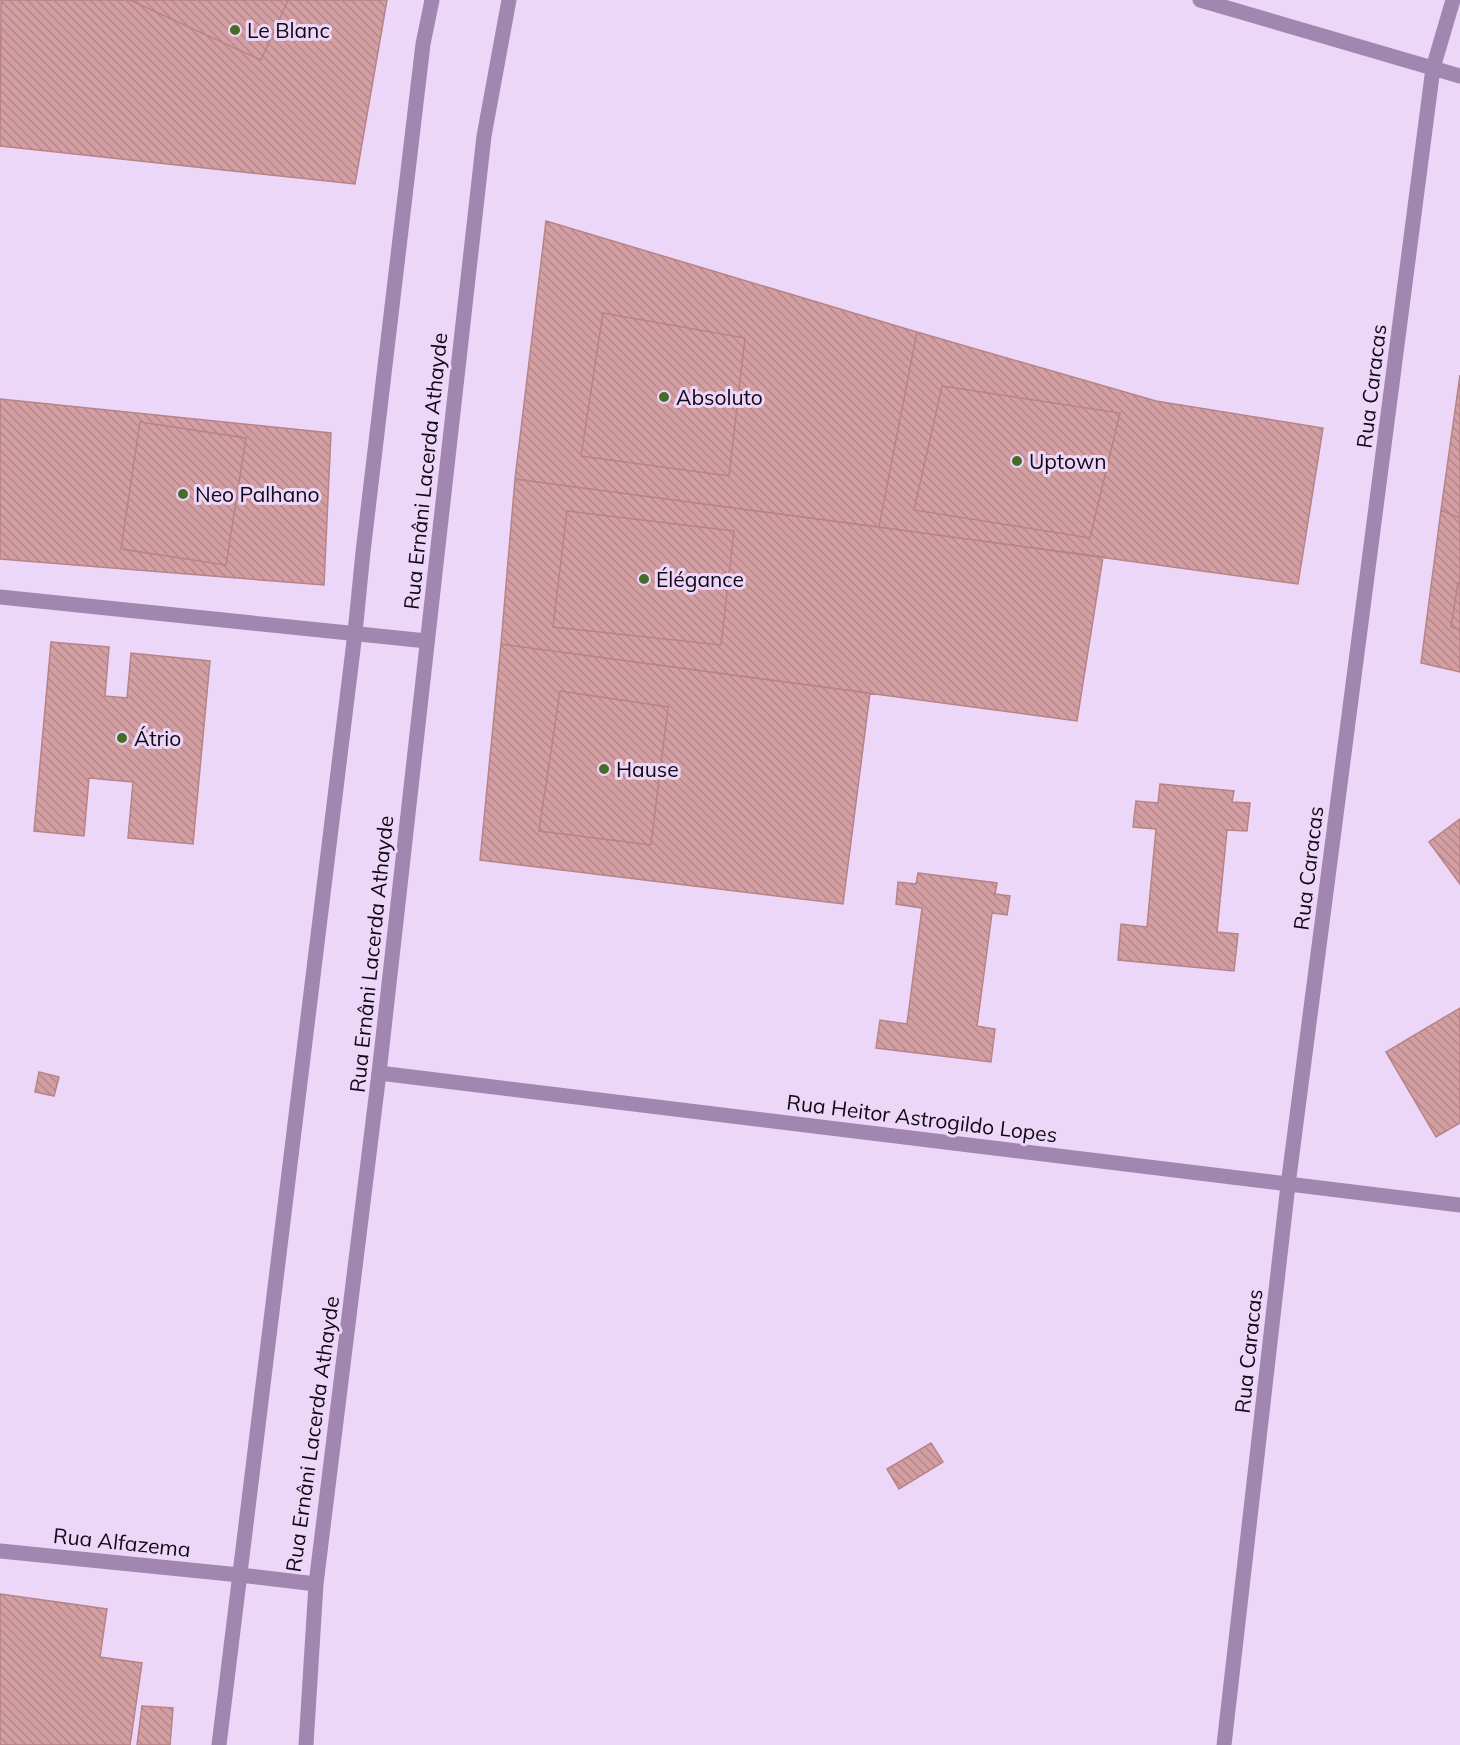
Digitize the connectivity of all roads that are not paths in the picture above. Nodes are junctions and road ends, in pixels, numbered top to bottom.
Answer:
1 (432, 0) edge
2 (509, 0) edge
3 (1200, 0) edge
4 (1453, 0) edge
5 (1433, 68) junction
6 (1460, 76) edge
7 (0, 597) edge
8 (355, 633) junction
9 (427, 641) junction
10 (379, 1073) junction
11 (1288, 1185) junction
12 (1460, 1205) edge
13 (0, 1551) edge
14 (240, 1575) junction
15 (316, 1584) junction
16 (219, 1745) edge
17 (306, 1745) edge
18 (1224, 1745) edge

1 - 8 street
2 - 9 street, Rua Ernâni Lacerda Athayde
3 - 5 street
4 - 5 street, Rua Caracas
5 - 6 street
5 - 11 street, Rua Caracas
7 - 8 street
8 - 9 street
8 - 14 street
9 - 10 street, Rua Ernâni Lacerda Athayde
10 - 11 street, Rua Heitor Astrogildo Lopes
10 - 15 street, Rua Ernâni Lacerda Athayde
11 - 12 street, Rua Heitor Astrogildo Lopes
11 - 18 street, Rua Caracas
13 - 14 street, Rua Alfazema
14 - 15 street, Rua Ernâni Lacerda Athayde
14 - 16 street
15 - 17 street

